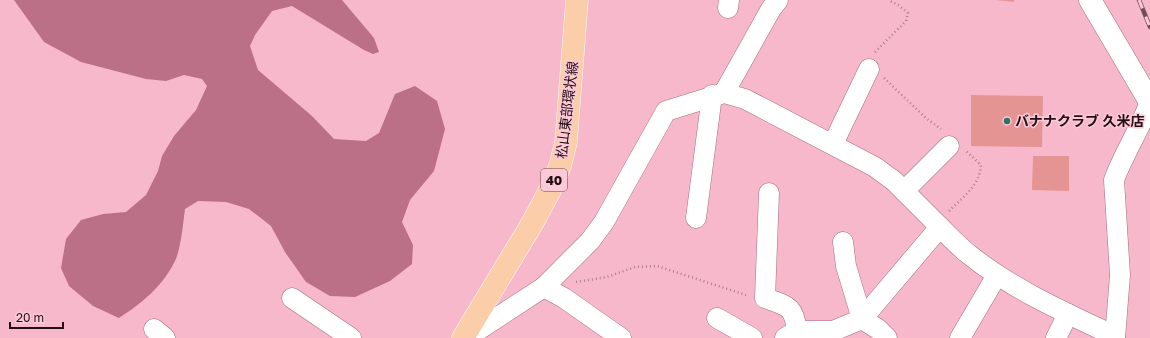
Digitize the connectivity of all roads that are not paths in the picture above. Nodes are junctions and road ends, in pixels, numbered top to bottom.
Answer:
1 (577, 0) edge
2 (1090, 0) edge
3 (773, 1) edge
4 (869, 69) road end
5 (718, 94) junction
6 (1150, 102) edge
7 (952, 142) road end
8 (833, 144) junction
9 (904, 191) junction
10 (769, 193) dead end
11 (696, 218) dead end
12 (938, 226) junction
13 (842, 242) dead end
14 (996, 274) junction
15 (544, 287) junction
16 (292, 298) dead end
17 (1068, 314) junction
18 (717, 318) dead end
19 (862, 319) junction
20 (791, 335) edge
21 (613, 336) edge
22 (1115, 337) edge
23 (351, 338) edge
24 (463, 338) edge
25 (466, 338) edge
26 (752, 338) edge
27 (887, 338) edge
28 (960, 338) edge
29 (1056, 338) edge

1 - 24 main road, 松山東部環状線 / 40
2 - 6 main road
3 - 5 street
4 - 8 street
5 - 8 street
5 - 11 street
5 - 15 street
6 - 22 street
7 - 9 street
8 - 9 street
9 - 12 street
10 - 20 street
12 - 14 street
12 - 19 street
13 - 19 street
14 - 17 street
14 - 28 street
15 - 21 street
15 - 25 street
16 - 23 street
17 - 22 street
17 - 29 street
18 - 26 street
19 - 20 street
19 - 27 street

